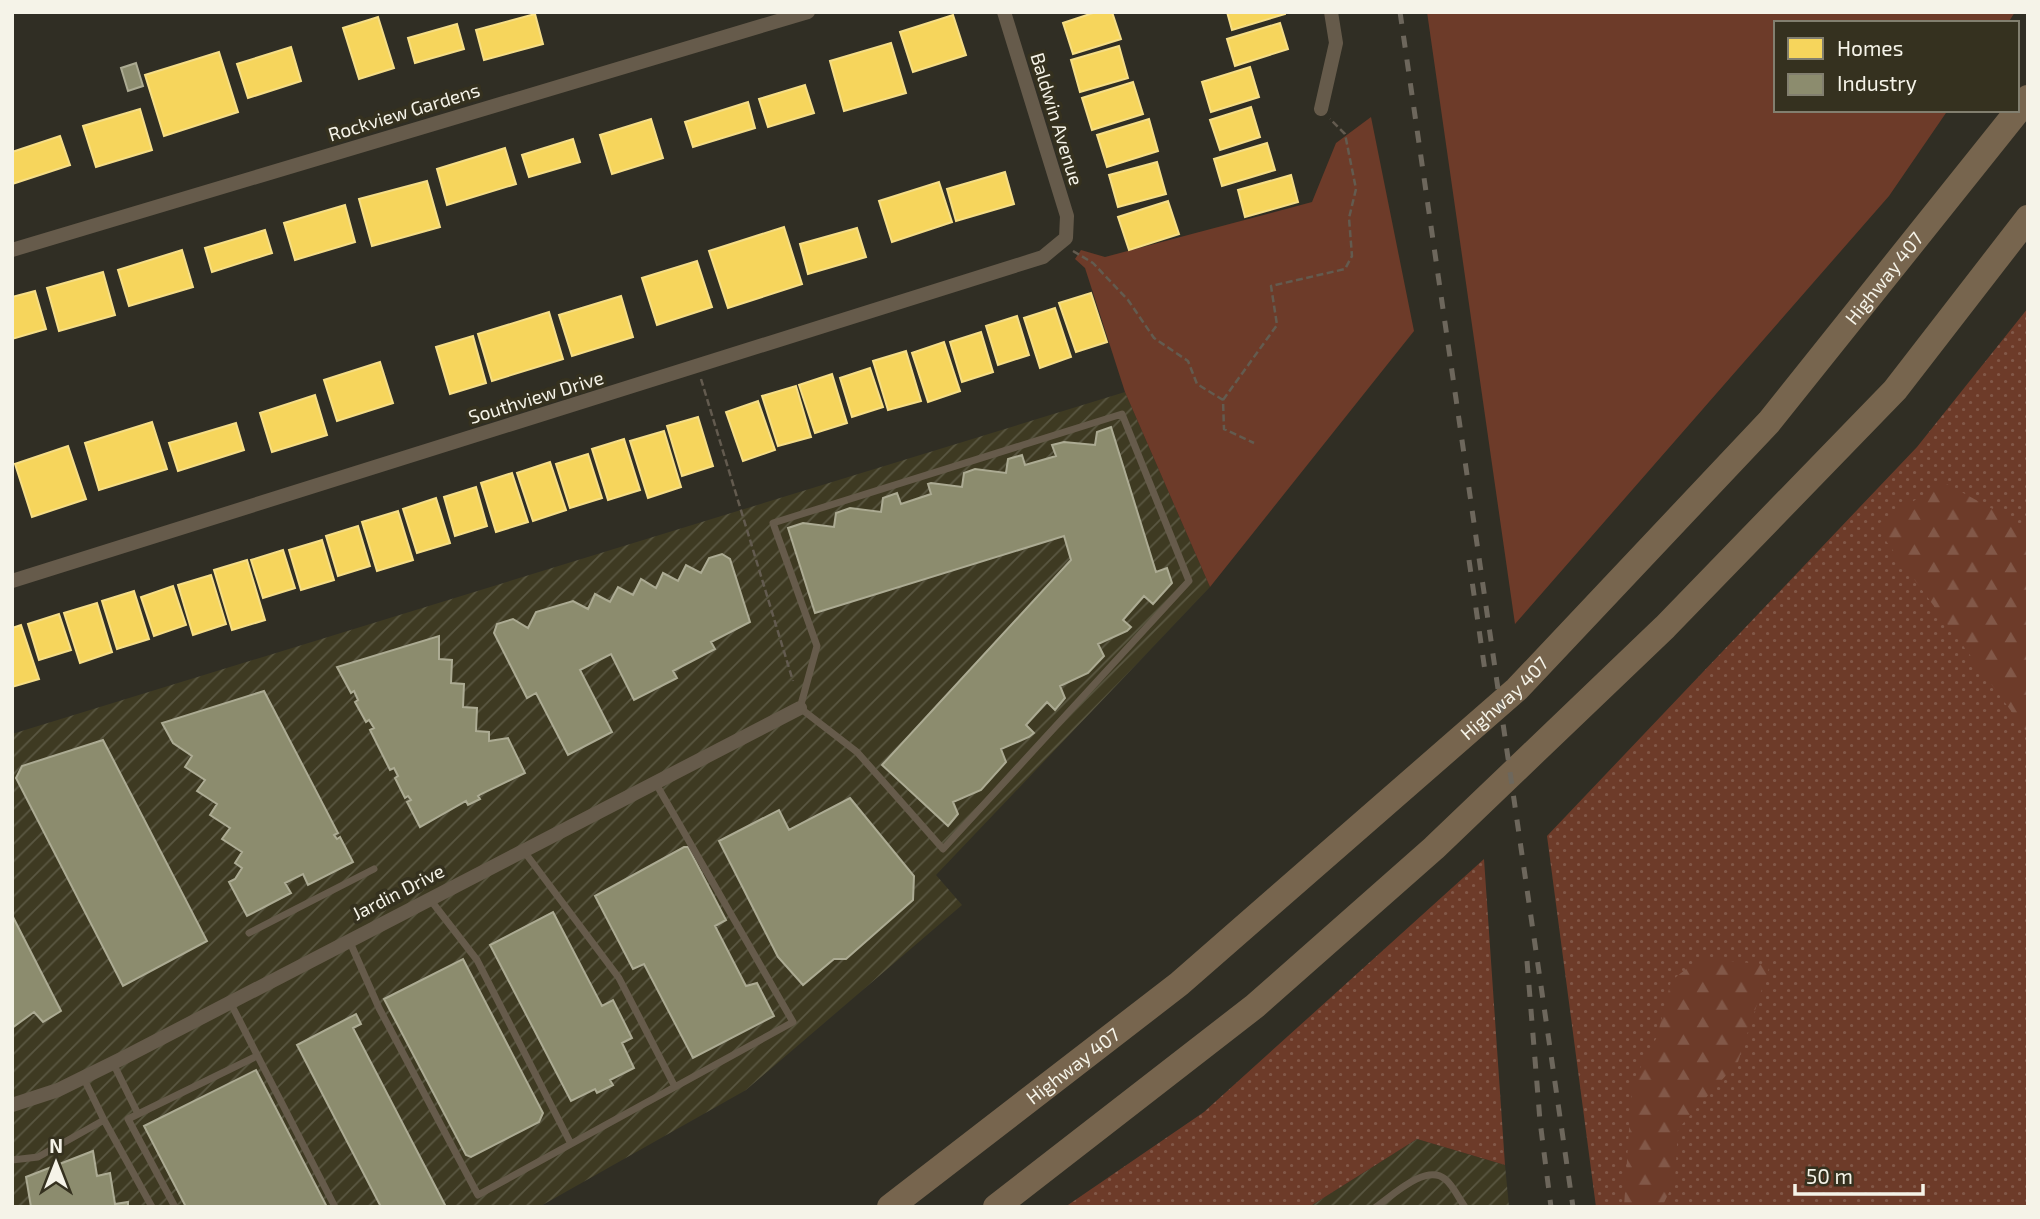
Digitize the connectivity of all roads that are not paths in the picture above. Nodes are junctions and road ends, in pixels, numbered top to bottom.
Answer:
1 (808, 12) edge
2 (1004, 12) edge
3 (1331, 12) edge
4 (1321, 109) road end
5 (2017, 112) edge
6 (2028, 218) edge
7 (1063, 241) joint
8 (12, 250) edge
9 (12, 581) edge
10 (800, 708) junction
11 (655, 781) junction
12 (522, 849) junction
13 (374, 869) dead end
14 (429, 898) junction
15 (249, 933) dead end
16 (348, 939) junction
17 (229, 1001) junction
18 (257, 1056) junction
19 (113, 1063) junction
20 (83, 1077) junction
21 (675, 1087) junction
22 (12, 1105) edge
23 (138, 1114) junction
24 (104, 1120) junction
25 (571, 1144) junction
26 (12, 1160) edge
27 (152, 1207) edge
28 (175, 1207) edge
29 (335, 1207) edge
30 (890, 1207) edge
31 (996, 1207) edge
32 (1376, 1207) edge
33 (1465, 1207) edge

1 - 8 street, Rockview Gardens
2 - 7 street, Baldwin Avenue
3 - 4 street
5 - 30 highway, Highway 407
6 - 31 highway
7 - 9 street, Southview Drive
10 - 10 lane
10 - 11 street, Jardin Drive
11 - 12 street, Jardin Drive
11 - 21 lane
12 - 14 street, Jardin Drive
12 - 21 lane
13 - 15 lane
14 - 16 street, Jardin Drive
14 - 25 lane
16 - 17 street, Jardin Drive
16 - 25 lane
17 - 18 lane
17 - 19 street, Jardin Drive
18 - 23 lane
18 - 29 lane
19 - 20 street, Jardin Drive
19 - 23 lane
20 - 22 street, Jardin Drive
20 - 24 lane
21 - 25 lane
23 - 28 lane
24 - 26 lane
24 - 27 lane
32 - 33 lane

